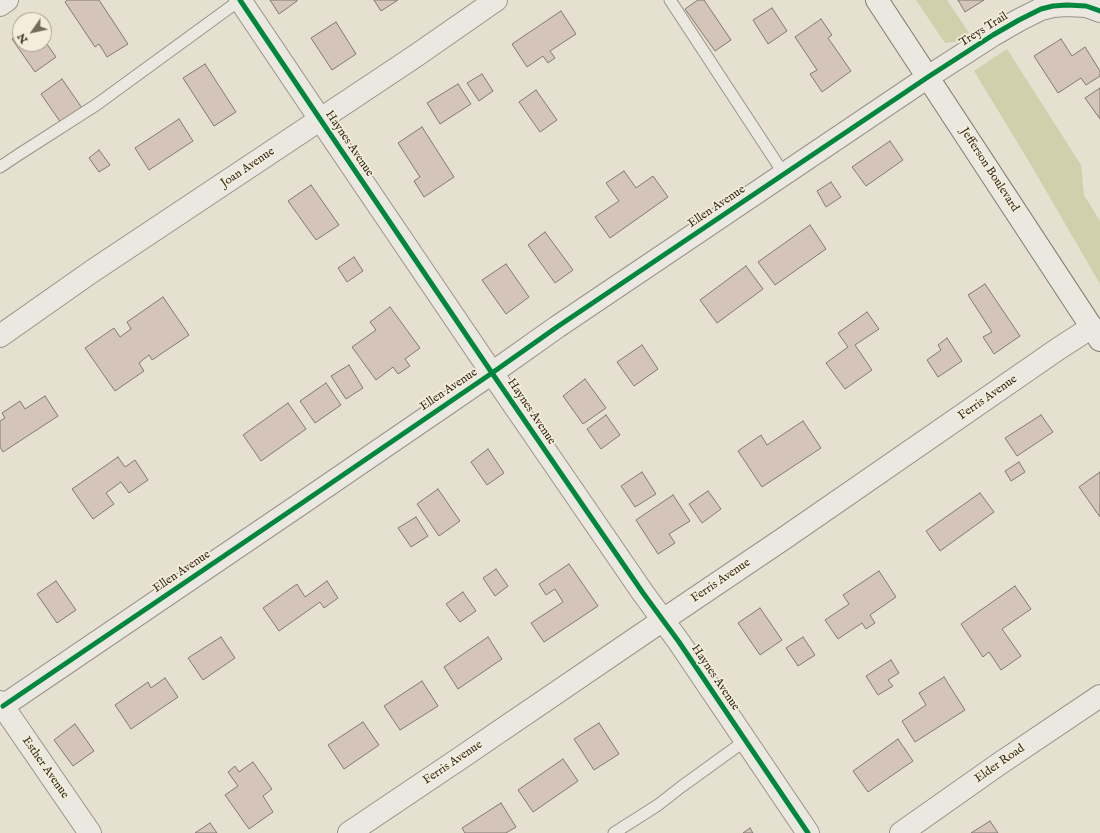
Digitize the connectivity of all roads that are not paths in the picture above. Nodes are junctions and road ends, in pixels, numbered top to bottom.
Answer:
1 (7, 0) edge
2 (240, 0) edge
3 (496, 0) edge
4 (670, 0) edge
5 (877, 0) edge
6 (0, 5) edge
7 (1100, 11) edge
8 (928, 77) junction
9 (320, 120) junction
10 (0, 167) edge
11 (784, 174) junction
12 (1096, 334) edge
13 (0, 336) edge
14 (492, 373) junction
15 (663, 620) junction
16 (1100, 696) edge
17 (1, 704) edge
18 (746, 740) junction
19 (90, 833) edge
20 (349, 833) edge
21 (614, 833) edge
22 (808, 833) edge
23 (901, 833) edge

1 - 6 street
2 - 9 street, Haynes Avenue
2 - 10 lane
3 - 9 street, Joan Avenue
4 - 11 lane
5 - 8 street, Jefferson Boulevard
7 - 8 street, Treys Trail
8 - 11 street, Ellen Avenue
8 - 12 street, Jefferson Boulevard
9 - 13 street, Joan Avenue
9 - 14 street, Haynes Avenue
11 - 14 street, Ellen Avenue
12 - 15 street, Ferris Avenue
14 - 15 street, Haynes Avenue
14 - 17 street, Ellen Avenue
15 - 18 street, Haynes Avenue
15 - 20 street, Ferris Avenue
16 - 23 street, Elder Road
17 - 19 street, Esther Avenue
18 - 21 lane
18 - 22 street, Haynes Avenue

